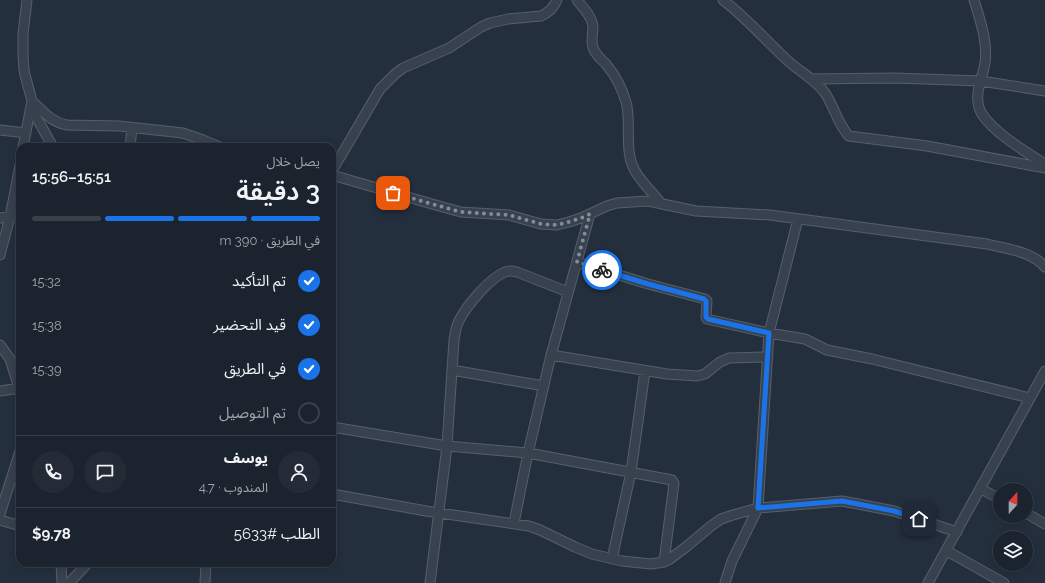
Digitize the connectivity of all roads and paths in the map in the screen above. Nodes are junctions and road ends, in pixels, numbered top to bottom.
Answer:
1 (27, 0) edge
2 (557, 0) edge
3 (578, 0) edge
4 (723, 0) edge
5 (974, 0) edge
6 (811, 79) junction
7 (981, 81) junction
8 (1045, 91) edge
9 (32, 104) junction
10 (132, 128) junction
11 (0, 130) edge
12 (26, 133) junction
13 (24, 143) edge
14 (51, 143) edge
15 (130, 143) edge
16 (205, 143) edge
17 (336, 164) edge
18 (1045, 164) edge
19 (1045, 168) edge
20 (336, 176) edge
21 (16, 185) edge
22 (660, 202) junction
23 (590, 214) junction
24 (16, 215) edge
25 (10, 216) junction
26 (0, 218) edge
27 (798, 219) junction
28 (0, 255) edge
29 (577, 262) junction
30 (1045, 267) edge
31 (568, 292) junction
32 (769, 333) junction
33 (0, 345) edge
34 (551, 355) junction
35 (768, 357) junction
36 (452, 370) junction
37 (645, 371) junction
38 (1045, 371) edge
39 (16, 379) edge
40 (544, 386) junction
41 (16, 388) edge
42 (0, 391) edge
43 (1030, 398) junction
44 (336, 428) edge
45 (447, 446) junction
46 (528, 453) junction
47 (16, 464) edge
48 (632, 472) junction
49 (981, 489) junction
50 (336, 495) edge
51 (993, 495) edge
52 (758, 508) junction
53 (438, 513) junction
54 (0, 514) edge
55 (1033, 517) edge
56 (0, 520) edge
57 (514, 523) junction
58 (1045, 524) edge
59 (16, 525) edge
60 (957, 532) junction
61 (947, 551) junction
62 (612, 559) junction
63 (664, 562) junction
64 (61, 567) edge
65 (84, 567) edge
66 (206, 567) edge
67 (62, 583) edge
68 (69, 583) edge
69 (205, 583) edge
70 (430, 583) edge
71 (725, 583) edge
72 (928, 583) edge
73 (1004, 583) edge

1 - 9 street
2 - 17 street
3 - 22 street
4 - 6 street
5 - 7 street
6 - 7 street
6 - 19 street
7 - 8 street
7 - 18 street
9 - 10 street
9 - 12 street
9 - 14 street
10 - 15 street
10 - 16 street
11 - 12 street
12 - 13 street
20 - 23 street
21 - 25 street
22 - 23 street
22 - 27 street
23 - 29 street
24 - 25 street
25 - 26 street
25 - 28 street
27 - 30 street
27 - 32 street
29 - 31 street
29 - 32 street
31 - 34 street
31 - 36 street
32 - 35 street
32 - 43 street
33 - 39 street
34 - 37 street
34 - 40 street
35 - 37 street
35 - 52 street
36 - 40 street
36 - 45 street
37 - 48 street
38 - 43 street
40 - 46 street
41 - 42 street
43 - 49 street
44 - 45 street
45 - 46 street
45 - 53 street
46 - 48 street
46 - 57 street
47 - 54 street
48 - 62 street
48 - 63 street
49 - 51 street
49 - 60 street
50 - 53 street
52 - 60 street
52 - 63 street
52 - 71 street
53 - 57 street
53 - 70 street
55 - 58 street
56 - 59 street
57 - 62 street
60 - 61 street
61 - 72 street
61 - 73 street
62 - 63 street
64 - 67 street
65 - 68 street
66 - 69 street

